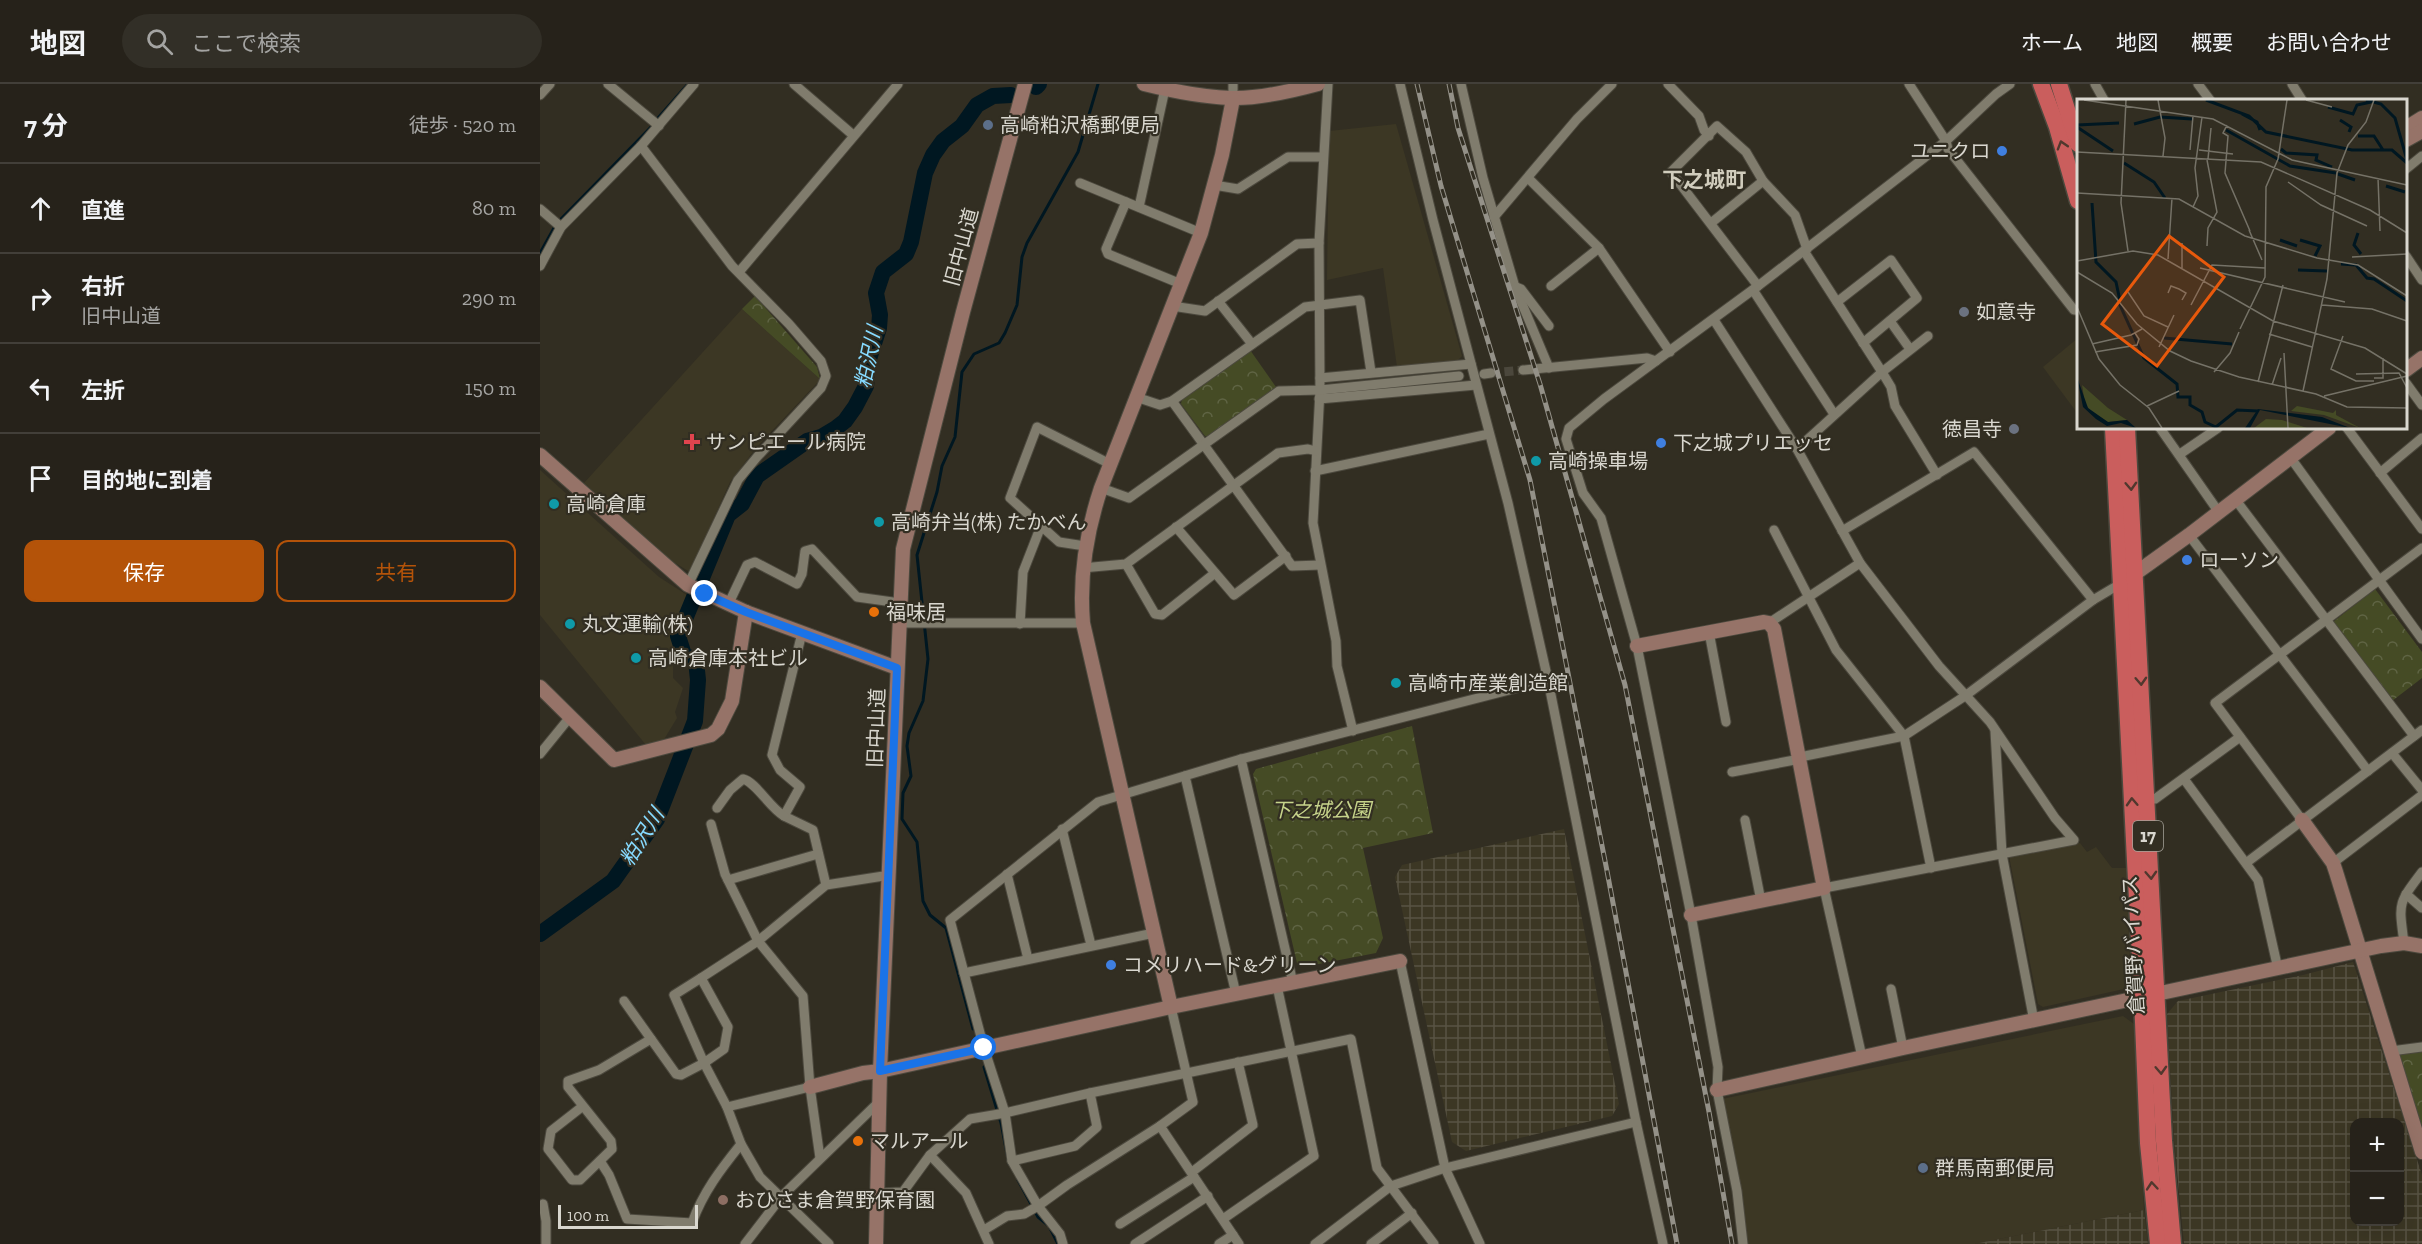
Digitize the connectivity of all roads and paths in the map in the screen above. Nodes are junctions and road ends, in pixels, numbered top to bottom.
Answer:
1 (550, 84) edge
2 (608, 84) edge
3 (694, 84) edge
4 (795, 84) edge
5 (898, 84) edge
6 (1025, 84) edge
7 (1144, 84) edge
8 (1233, 84) edge
9 (1318, 84) edge
10 (1328, 84) edge
11 (1400, 84) edge
12 (1461, 84) edge
13 (1612, 84) edge
14 (1668, 84) edge
15 (1909, 84) edge
16 (1990, 84) edge
17 (2010, 84) edge
18 (2041, 84) edge
19 (2059, 84) edge
20 (2095, 84) edge
21 (2198, 84) edge
22 (2292, 84) edge
23 (1291, 87) edge
24 (1165, 89) junction
25 (1996, 94) junction
26 (540, 95) edge
27 (1233, 99) junction
28 (2103, 99) edge
29 (2209, 99) edge
30 (2301, 99) edge
31 (2422, 118) edge
32 (659, 126) junction
33 (2407, 127) edge
34 (2422, 131) edge
35 (854, 135) junction
36 (1709, 136) junction
37 (2077, 138) edge
38 (2407, 139) edge
39 (1946, 141) junction
40 (641, 146) junction
41 (2422, 156) edge
42 (1323, 158) junction
43 (2407, 168) edge
44 (1528, 178) junction
45 (1763, 181) junction
46 (1080, 183) dead end
47 (1214, 185) junction
48 (2077, 194) edge
49 (1126, 202) junction
50 (1139, 207) junction
51 (540, 210) edge
52 (1494, 217) junction
53 (1711, 223) junction
54 (561, 227) junction
55 (1201, 233) junction
56 (1319, 243) junction
57 (1599, 248) junction
58 (1805, 250) junction
59 (2407, 258) edge
60 (540, 266) edge
61 (739, 272) junction
62 (2422, 280) edge
63 (1181, 284) junction
64 (1551, 286) dead end
65 (1515, 287) junction
66 (1756, 288) junction
67 (1218, 301) junction
68 (1837, 302) junction
69 (1320, 304) junction
70 (1172, 306) junction
71 (2077, 310) edge
72 (1714, 320) junction
73 (1890, 321) junction
74 (1549, 326) dead end
75 (1928, 336) dead end
76 (1863, 343) junction
77 (1252, 344) junction
78 (1911, 349) junction
79 (1670, 352) junction
80 (2422, 358) edge
81 (1656, 361) junction
82 (1471, 364) junction
83 (1549, 368) junction
84 (2407, 369) edge
85 (1523, 370) tunnel mouth
86 (1371, 372) junction
87 (1882, 372) junction
88 (1459, 376) dead end
89 (1320, 378) junction
90 (2407, 384) edge
91 (1476, 385) junction
92 (1319, 395) junction
93 (1136, 397) junction
94 (1172, 401) junction
95 (2422, 405) edge
96 (1834, 414) junction
97 (2113, 429) edge
98 (2127, 429) edge
99 (2161, 429) edge
100 (2217, 429) edge
101 (2328, 429) edge
102 (2348, 429) edge
103 (1490, 434) junction
104 (2422, 438) edge
105 (1204, 445) junction
106 (1797, 449) junction
107 (1316, 451) junction
108 (2180, 454) junction
109 (540, 455) edge
110 (2290, 457) junction
111 (1110, 464) junction
112 (1315, 471) junction
113 (2380, 473) junction
114 (1937, 475) junction
115 (1233, 485) junction
116 (1101, 488) junction
117 (2235, 499) junction
118 (2218, 512) junction
119 (1041, 526) junction
120 (1176, 527) junction
121 (2422, 529) edge
122 (1774, 530) dead end
123 (1842, 531) junction
124 (2189, 535) junction
125 (1085, 546) junction
126 (2422, 548) edge
127 (1286, 556) junction
128 (1860, 563) junction
129 (1126, 564) junction
130 (1320, 565) junction
131 (1082, 568) junction
132 (1215, 573) junction
133 (2135, 573) junction
134 (2378, 581) junction
135 (2120, 584) junction
136 (695, 589) junction
137 (1809, 596) junction
138 (2093, 600) junction
139 (900, 603) junction
140 (728, 605) junction
141 (746, 612) junction
142 (2327, 620) junction
143 (900, 623) junction
144 (1083, 623) junction
145 (1769, 623) junction
146 (1020, 624) junction
147 (2418, 626) edge
148 (1709, 632) junction
149 (802, 633) junction
150 (2422, 639) edge
151 (1637, 646) junction
152 (2280, 654) junction
153 (897, 668) junction
154 (1548, 681) junction
155 (540, 687) edge
156 (1965, 696) junction
157 (570, 717) junction
158 (1726, 722) dead end
159 (1994, 728) junction
160 (1353, 731) junction
161 (2418, 733) edge
162 (1904, 736) junction
163 (2240, 737) junction
164 (2392, 753) junction
165 (540, 754) edge
166 (1800, 758) junction
167 (1241, 759) junction
168 (2368, 771) junction
169 (1732, 772) dead end
170 (1185, 776) junction
171 (2184, 779) junction
172 (2422, 790) edge
173 (1121, 794) junction
174 (2422, 795) edge
175 (2146, 799) junction
176 (717, 808) dead end
177 (784, 816) junction
178 (1745, 820) dead end
179 (2302, 820) junction
180 (711, 824) dead end
181 (1062, 830) junction
182 (818, 854) junction
183 (2002, 854) junction
184 (2246, 863) junction
185 (2332, 863) junction
186 (1931, 868) junction
187 (2422, 872) edge
188 (1007, 874) junction
189 (890, 875) junction
190 (728, 880) junction
191 (826, 885) junction
192 (1824, 888) junction
193 (2406, 894) junction
194 (1761, 901) junction
195 (2422, 908) edge
196 (1691, 915) junction
197 (1154, 933) junction
198 (758, 941) junction
199 (2404, 944) junction
200 (1091, 945) junction
201 (2422, 946) edge
202 (2360, 952) junction
203 (1028, 959) junction
204 (1400, 961) joint
205 (2278, 969) junction
206 (964, 973) junction
207 (701, 978) junction
208 (1293, 983) junction
209 (1277, 986) junction
210 (1891, 989) dead end
211 (1236, 994) junction
212 (2150, 996) junction
213 (624, 1001) dead end
214 (1171, 1008) junction
215 (2034, 1020) junction
216 (651, 1039) junction
217 (2422, 1047) edge
218 (984, 1048) junction
219 (1903, 1048) junction
220 (1292, 1051) junction
221 (2391, 1051) junction
222 (1862, 1057) junction
223 (1238, 1062) junction
224 (704, 1063) junction
225 (880, 1071) junction
226 (1186, 1074) junction
227 (810, 1087) junction
228 (1717, 1090) junction
229 (1090, 1093) junction
230 (881, 1100) junction
231 (583, 1106) junction
232 (727, 1107) junction
233 (1005, 1113) junction
234 (1636, 1122) junction
235 (1160, 1126) junction
236 (2419, 1132) edge
237 (741, 1144) junction
238 (2422, 1152) edge
239 (930, 1155) junction
240 (820, 1158) junction
241 (600, 1161) junction
242 (1012, 1161) junction
243 (1444, 1168) junction
244 (1193, 1174) junction
245 (1391, 1186) junction
246 (876, 1193) junction
247 (782, 1196) junction
248 (1208, 1196) junction
249 (543, 1204) dead end
250 (1038, 1206) junction
251 (1412, 1213) junction
252 (1223, 1220) junction
253 (1120, 1224) dead end
254 (984, 1230) junction
255 (1233, 1235) junction
256 (546, 1244) edge
257 (745, 1244) edge
258 (829, 1244) edge
259 (876, 1244) edge
260 (989, 1244) edge
261 (1063, 1244) edge
262 (1135, 1244) edge
263 (1219, 1244) edge
264 (1239, 1244) edge
265 (1315, 1244) edge
266 (1371, 1244) edge
267 (1434, 1244) edge
268 (1480, 1244) edge
269 (1663, 1244) edge
270 (1743, 1244) edge
271 (2158, 1244) edge
272 (2173, 1244) edge

1 - 26 street
2 - 32 street
3 - 32 street
4 - 35 street
5 - 35 street
6 - 139 street, 旧中山道
7 - 24 street
8 - 27 street
9 - 23 street
10 - 42 street
11 - 82 street
12 - 52 street
13 - 44 street
14 - 36 street
15 - 39 street
16 - 25 street
17 - 25 street
48 -> 18 highway
19 - 37 highway
20 - 28 street
21 - 29 street
22 - 30 street
23 - 27 street
24 - 27 street
24 - 50 street
25 - 39 street
27 - 47 street
31 - 33 street
32 - 40 street
34 - 38 street
35 - 61 street
36 - 45 street
36 - 53 street
39 - 58 street
39 - 71 street
40 - 54 street
40 - 61 street
41 - 43 street
42 - 47 street
42 - 56 street
44 - 52 street
44 - 57 street
45 - 53 street
45 - 58 street
46 - 49 street
47 - 55 street
49 - 50 street
49 - 63 street
50 - 55 street
51 - 54 street
52 - 65 street
53 - 66 street
54 - 60 street
55 - 63 street
56 - 67 street
56 - 69 street
57 - 64 street
57 - 79 street
58 - 66 street
58 - 68 street
59 - 62 street
61 - 136 street
63 - 70 street
65 - 74 street
65 - 83 street
66 - 72 street
66 - 96 street
67 - 70 street
67 - 77 street
68 - 73 street
68 - 76 street
69 - 77 street
69 - 86 street
69 - 89 street
70 - 93 street
72 - 79 street
72 - 106 street
73 - 76 street
73 - 78 street
75 - 78 street
76 - 87 street
77 - 94 street
78 - 87 street
79 - 81 street
80 - 84 street
81 - 83 street
81 - 151 street
82 - 86 street
82 - 91 street
83 - 85 street
86 - 89 street
87 - 96 street
87 - 114 street
88 - 92 street
89 - 92 street
90 - 95 street
91 - 92 street
91 - 103 street
92 - 105 street
92 - 107 street
93 - 94 street
93 - 111 street
94 - 105 street
96 - 106 street
97 - 135 highway, 倉賀野バイパス / 17
98 -> 133 highway, 倉賀野バイパス / 17
99 - 108 street
100 - 108 street
101 - 110 street
102 - 113 street
103 - 112 street
103 - 154 street
104 - 113 street
105 - 115 street
105 - 116 street
106 - 123 street
107 - 112 street
107 - 115 street
108 - 118 street
109 - 136 street
110 - 117 street
110 - 134 street
111 - 116 street
111 - 119 street
112 - 130 street
113 - 121 street
114 - 123 street
114 - 138 street
115 - 120 street
115 - 127 street
116 - 125 street
117 - 118 street
117 - 142 street
118 - 124 street
119 - 125 street
119 - 146 street
120 - 129 street
120 - 132 street
122 - 137 street
123 - 128 street
124 - 133 street
124 - 152 street
125 - 131 street
126 - 134 street
127 - 130 street
127 - 132 street
128 - 137 street
128 - 156 street
129 - 131 street
129 - 132 street
130 - 160 street
131 - 144 street
133 - 135 street
133 -> 175 highway, 倉賀野バイパス / 17
134 - 142 street
134 - 147 street
135 - 138 street
212 -> 135 highway, 倉賀野バイパス / 17
136 - 140 street
137 - 145 street
137 - 162 street
138 - 156 street
139 - 140 street
139 - 143 street, 旧中山道
140 - 141 street
141 - 149 street
141 - 157 street
142 - 152 street
142 - 161 street
143 - 146 street
143 - 153 street, 旧中山道
144 - 146 street
144 - 173 street
145 - 148 street
145 - 166 street
147 - 150 street
148 - 151 street
148 - 158 street
149 - 153 street
149 - 177 street
151 - 196 street
152 - 163 street
152 - 168 street
153 - 189 street, 旧中山道
154 - 160 street
154 - 234 street
155 - 157 street
156 - 159 street
156 - 162 street
157 - 165 street
159 - 183 street
159 - 183 street
160 - 167 street
161 - 164 street
162 - 166 street
162 - 186 street
163 - 171 street
163 - 179 street
164 - 168 street
164 - 172 street
166 - 169 street
166 - 192 street
167 - 170 street
167 - 208 street
168 - 179 street
170 - 173 street
170 - 211 street
171 - 175 street
171 - 184 street
173 - 181 street
173 - 197 street
174 - 185 street
175 -> 212 highway, 倉賀野バイパス / 17
176 - 177 street
177 - 182 street
178 - 194 street
179 - 184 street
179 - 185 street
180 - 190 street
181 - 188 street
181 - 200 street
182 - 190 street
182 - 191 street
183 - 186 street
183 - 215 street
184 - 205 street
185 - 202 street
186 - 192 street
187 - 193 street
188 - 203 street
188 - 206 street
189 - 191 street
189 - 225 street, 旧中山道
190 - 198 street
191 - 198 street
192 - 194 street
192 - 222 street
193 - 195 street
193 - 199 street
194 - 196 street
196 - 228 street
197 - 200 street
197 - 214 street
198 - 207 street
198 - 227 street
199 - 201 street
199 - 202 street
200 - 203 street
202 - 205 street
202 - 221 street
203 - 206 street
204 - 208 street
204 - 243 street
205 - 212 street
206 - 218 street
207 - 224 street
207 - 224 street
208 - 209 street
209 - 211 street
209 - 220 street
210 - 219 street
211 - 214 street
212 - 215 street
271 -> 212 highway, 倉賀野バイパス / 17
212 -> 272 highway, 倉賀野バイパス / 17
213 - 216 street
214 - 218 street
214 - 226 street
215 - 219 street
216 - 224 street
216 - 231 street
217 - 221 street
218 - 225 street
218 - 233 street
219 - 222 street
220 - 223 street
220 - 245 street
220 - 252 street
221 - 236 street
222 - 228 street
223 - 226 street
223 - 244 street
224 - 232 street
225 - 227 street
225 - 230 street, 旧中山道
226 - 229 street
226 - 235 street
227 - 232 street
227 - 240 street
228 - 270 street
229 - 233 street
229 - 242 street
230 - 240 street
230 - 246 street, 旧中山道
231 - 241 street
231 - 241 street
232 - 237 street
233 - 239 street
233 - 242 street
234 - 243 street
234 - 269 street
235 - 244 street
235 - 250 street
236 - 238 street
237 - 241 street
237 - 247 street
239 - 246 street
239 - 254 street
240 - 247 street
242 - 250 street
243 - 245 street
243 - 268 street
244 - 248 street
244 - 253 street
245 - 251 street
245 - 265 street
246 - 259 street, 旧中山道
247 - 257 street
247 - 258 street
248 - 252 street
248 - 262 street
249 - 256 street
250 - 254 street
250 - 261 street
251 - 266 street
251 - 267 street
252 - 255 street
254 - 260 street
255 - 263 street
255 - 264 street

